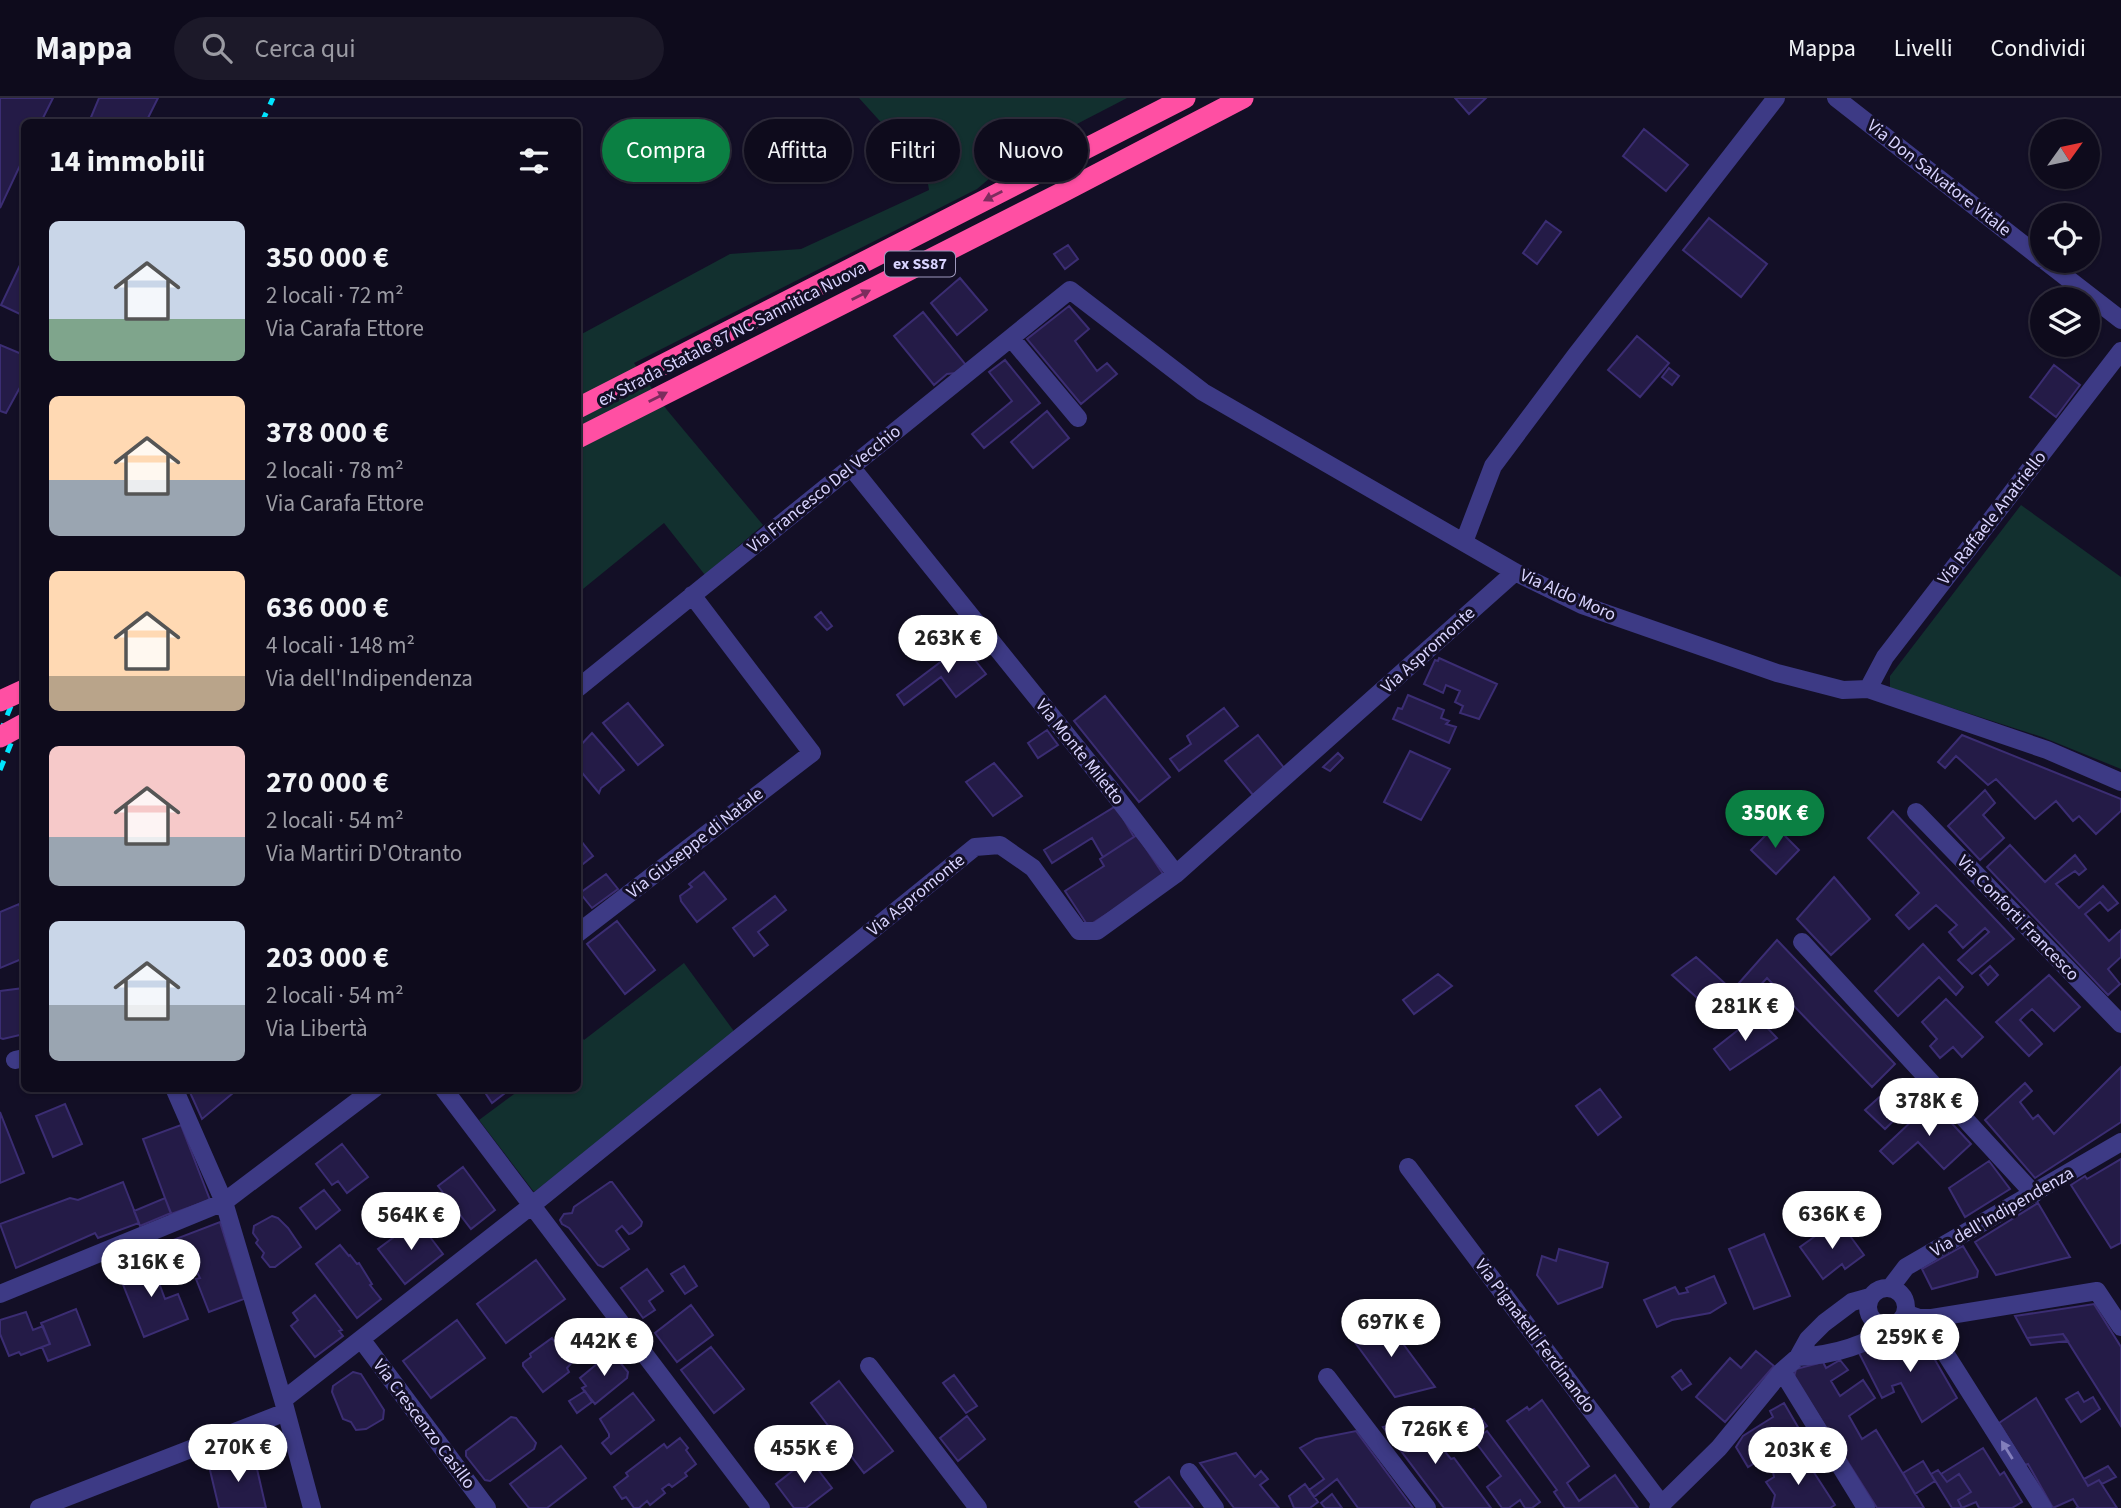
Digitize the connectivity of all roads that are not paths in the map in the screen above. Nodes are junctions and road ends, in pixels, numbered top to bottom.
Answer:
1 (1185, 98) edge
2 (1243, 98) edge
3 (1776, 98) edge
4 (1836, 98) edge
5 (2030, 249) edge
6 (2061, 273) edge
7 (1070, 290) joint
8 (2121, 320) edge
9 (1011, 338) junction
10 (2121, 351) edge
11 (582, 406) edge
12 (1078, 418) dead end
13 (581, 436) edge
14 (851, 467) junction
15 (1464, 542) junction
16 (1515, 572) junction
17 (692, 596) junction
18 (581, 686) edge
19 (1868, 689) junction
20 (21, 691) edge
21 (0, 701) edge
22 (21, 726) edge
23 (0, 737) edge
24 (2121, 782) edge
25 (1916, 812) dead end
26 (1176, 874) junction
27 (581, 931) edge
28 (1802, 942) dead end
29 (2121, 1024) edge
30 (176, 1092) edge
31 (370, 1092) edge
32 (446, 1092) edge
33 (2121, 1142) edge
34 (1408, 1167) dead end
35 (2034, 1194) junction
36 (224, 1202) junction
37 (531, 1206) junction
38 (1890, 1289) junction
39 (0, 1294) edge
40 (1870, 1297) junction
41 (1905, 1313) junction
42 (1923, 1318) junction
43 (1890, 1327) junction
44 (2121, 1327) edge
45 (361, 1339) junction
46 (1798, 1357) junction
47 (869, 1366) dead end
48 (1782, 1371) junction
49 (1327, 1377) dead end
50 (285, 1406) junction
51 (1189, 1472) dead end
52 (1660, 1506) edge
53 (39, 1508) edge
54 (312, 1508) edge
55 (487, 1508) edge
56 (761, 1508) edge
57 (978, 1508) edge
58 (1215, 1508) edge
59 (1427, 1508) edge
60 (1866, 1508) edge
61 (2043, 1508) edge

1 -> 11 highway, ex Strada Statale 87 NC Sannitica Nuova
13 -> 2 highway, ex Strada Statale 87 NC Sannitica Nuova / ex SS87
3 - 15 street
4 - 5 street, Via Don Salvatore Vitale
6 - 8 street, Via Don Salvatore Vitale
7 - 9 street, Via Francesco Del Vecchio
7 - 15 street, Via Aldo Moro
9 - 12 street
9 - 14 street, Via Francesco Del Vecchio
10 - 19 street, Via Raffaele Anatriello
14 - 17 street, Via Francesco Del Vecchio
14 - 26 street, Via Monte Miletto
15 - 16 street, Via Aldo Moro
16 - 19 street, Via Aldo Moro
16 - 26 street, Via Aspromonte
17 - 18 street, Via Francesco Del Vecchio
17 - 27 street, Via Giuseppe di Natale
19 - 24 street, Via Aldo Moro
20 - 21 highway, bridge
22 - 23 highway, bridge
25 - 29 street, Via Conforti Francesco
26 - 37 street, Via Aspromonte
28 - 35 street
30 - 36 street
31 - 36 street
32 - 37 street
33 - 35 street, Via dell'Indipendenza
34 - 52 street, Via Pignatelli Ferdinando
35 - 38 street, Via dell'Indipendenza
36 - 39 street
36 - 50 street
37 - 45 street
37 - 56 street
38 - 40 street, Via dell'Indipendenza
38 - 41 street
40 - 43 street
40 - 46 street, Via dell'Indipendenza
41 - 42 street
41 - 43 street
42 - 44 street
61 -> 42 street
43 - 46 street
45 - 50 street
45 - 55 street, Via Crescenzo Casillo
46 - 48 street, Via dell'Indipendenza
47 - 57 street
48 - 52 street, Via dell'Indipendenza
48 - 60 street
49 - 59 street
50 - 53 street
50 - 54 street
51 - 58 street

